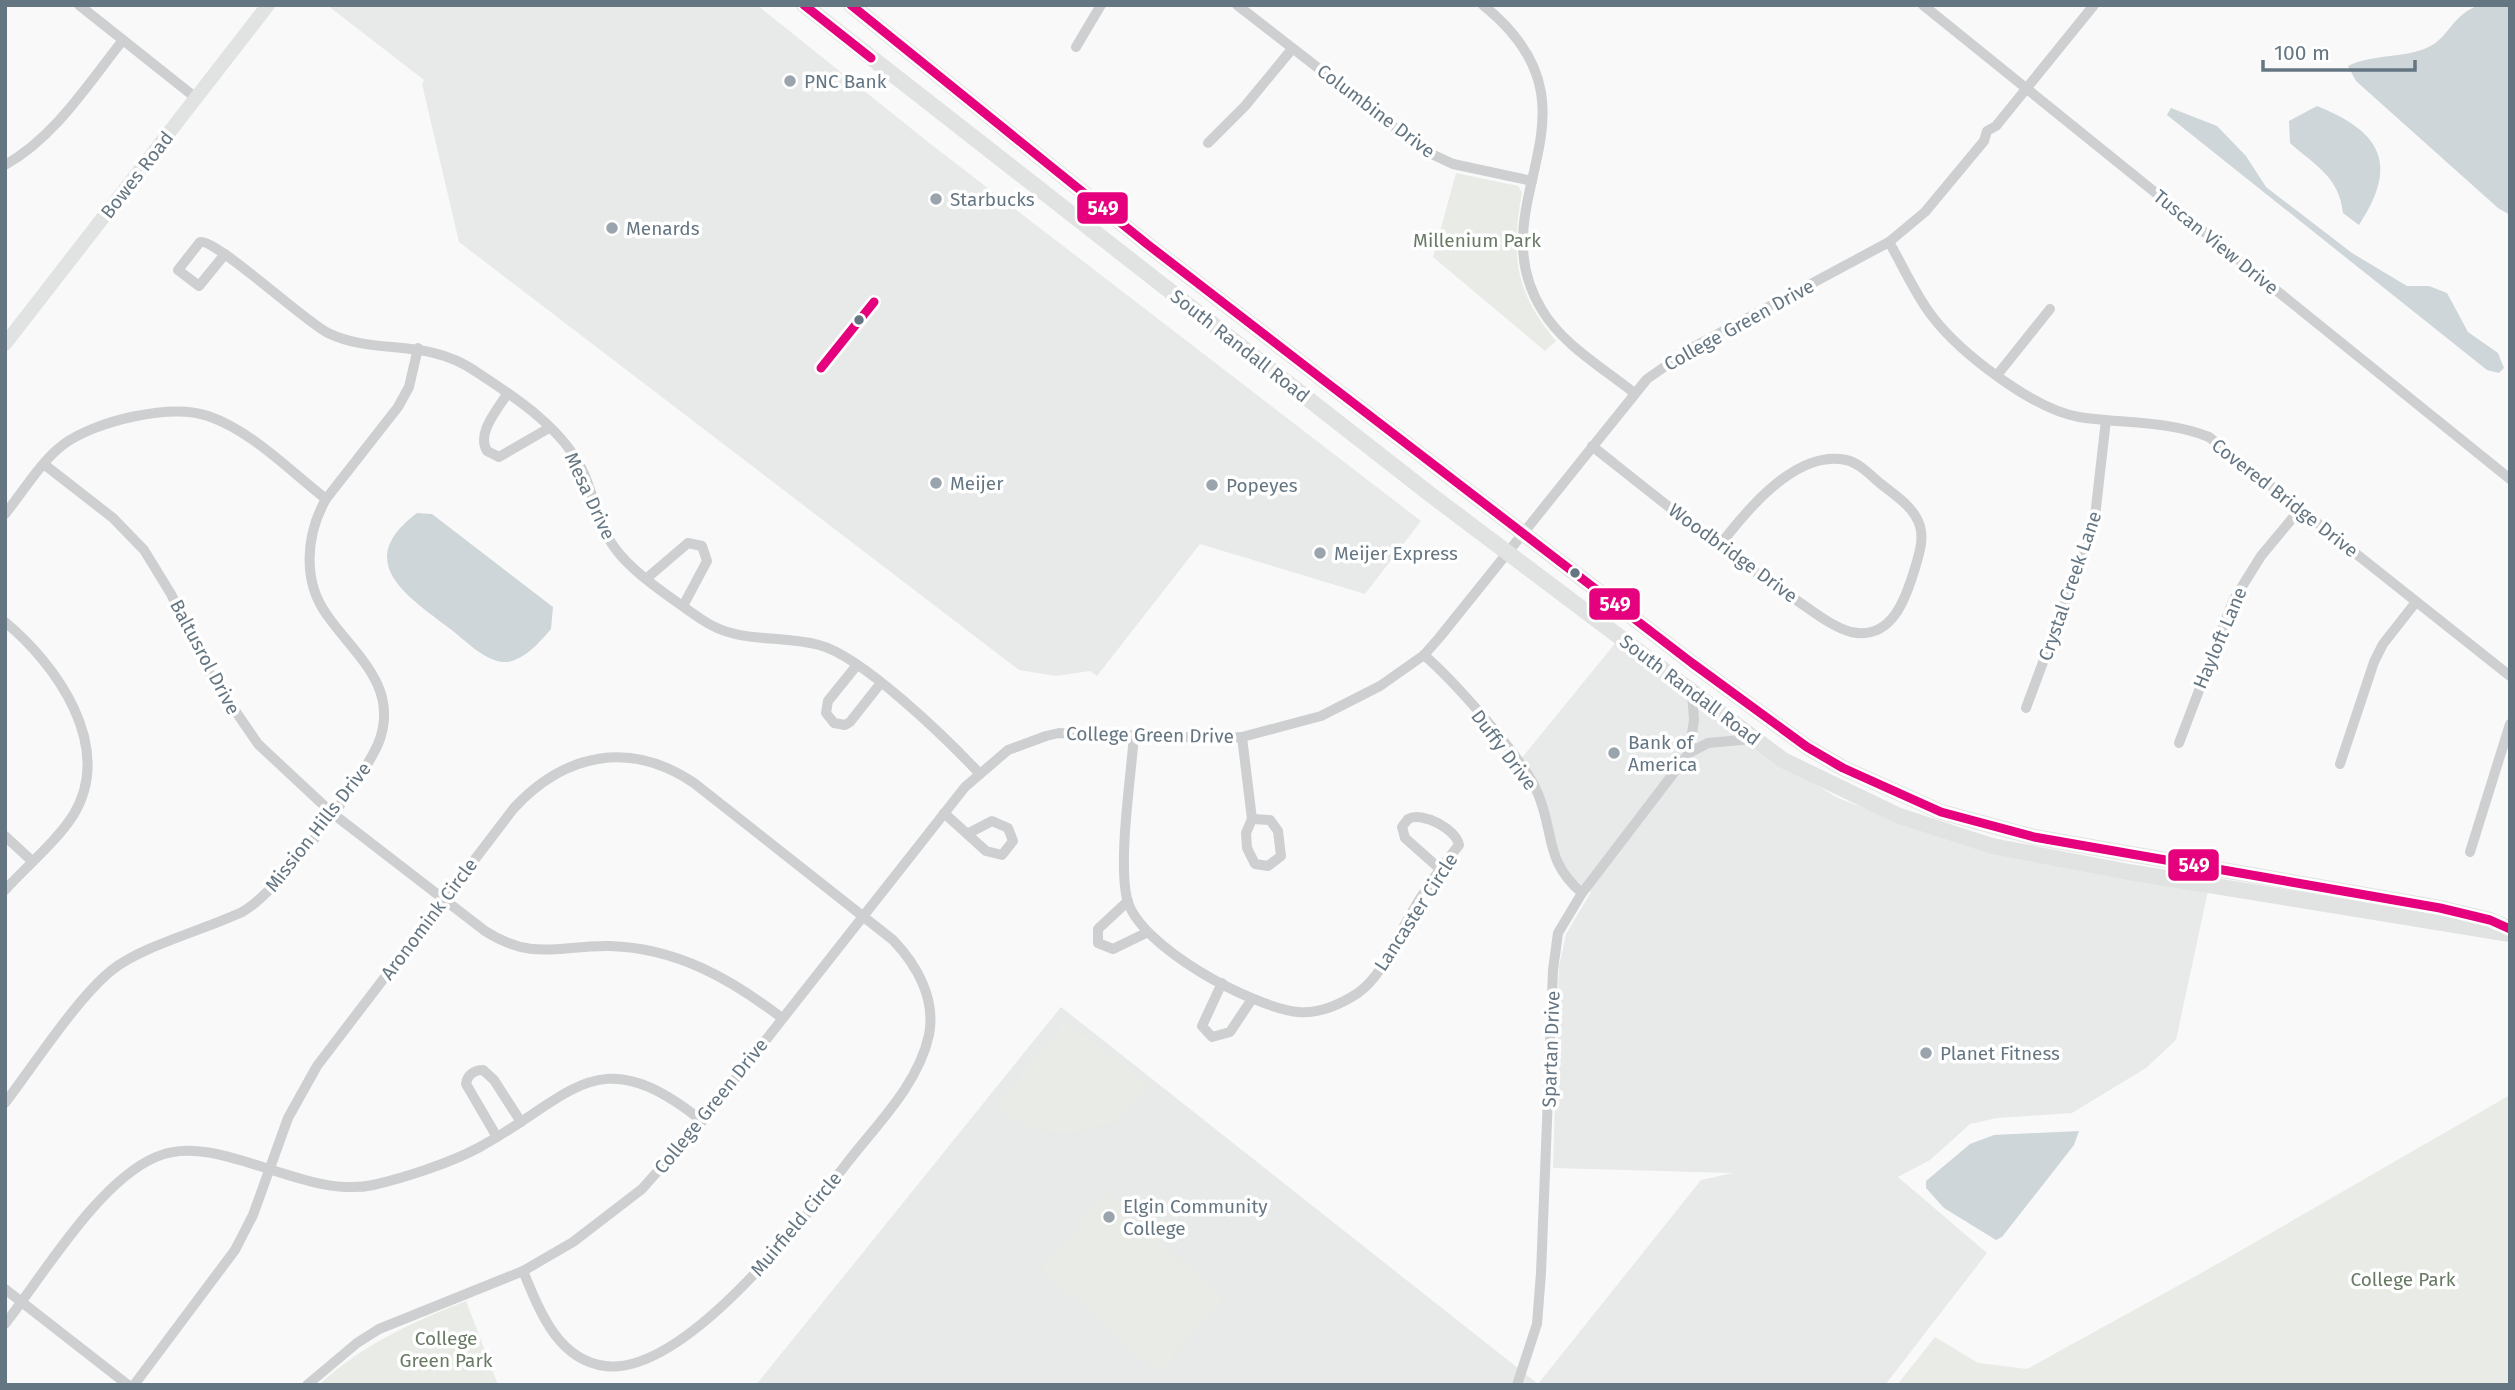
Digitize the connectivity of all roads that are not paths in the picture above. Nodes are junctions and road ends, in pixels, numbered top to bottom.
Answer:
1 (79, 5) edge
2 (268, 5) edge
3 (804, 5) edge
4 (851, 5) edge
5 (1101, 5) edge
6 (1237, 5) edge
7 (1483, 5) edge
8 (1923, 5) edge
9 (2094, 5) edge
10 (123, 40) junction
11 (1076, 47) dead end
12 (1292, 49) junction
13 (2026, 89) junction
14 (196, 97) junction
15 (1208, 143) dead end
16 (5, 165) edge
17 (1532, 181) junction
18 (1889, 242) junction
19 (225, 254) junction
20 (2050, 309) dead end
21 (5, 344) edge
22 (418, 348) junction
23 (1998, 374) junction
24 (1633, 392) junction
25 (507, 394) junction
26 (2106, 420) junction
27 (549, 428) junction
28 (1592, 446) junction
29 (45, 465) junction
30 (2510, 479) edge
31 (326, 499) junction
32 (2300, 509) junction
33 (5, 514) edge
34 (1525, 533) junction
35 (1720, 545) junction
36 (1510, 553) junction
37 (647, 578) junction
38 (2416, 602) junction
39 (683, 606) junction
40 (5, 622) edge
41 (1424, 655) junction
42 (857, 665) junction
43 (2510, 676) edge
44 (880, 684) junction
45 (1692, 692) junction
46 (2026, 708) dead end
47 (2510, 724) edge
48 (1134, 735) junction
49 (1242, 737) junction
50 (1752, 739) junction
51 (2179, 743) dead end
52 (1689, 753) junction
53 (2340, 764) dead end
54 (979, 773) junction
55 (332, 813) junction
56 (944, 813) junction
57 (1252, 819) junction
58 (967, 834) dead end
59 (5, 836) edge
60 (2470, 852) dead end
61 (32, 861) junction
62 (1440, 869) junction
63 (5, 890) edge
64 (1582, 893) junction
65 (444, 900) junction
66 (1128, 901) junction
67 (863, 916) junction
68 (2510, 931) edge
69 (1146, 933) junction
70 (1222, 983) junction
71 (1252, 999) junction
72 (782, 1018) junction
73 (5, 1103) edge
74 (702, 1121) junction
75 (521, 1122) junction
76 (496, 1137) junction
77 (270, 1170) junction
78 (523, 1271) junction
79 (5, 1289) edge
80 (22, 1302) junction
81 (5, 1324) edge
82 (128, 1385) edge
83 (134, 1385) edge
84 (307, 1385) edge
85 (1517, 1385) edge

1 - 10 street
2 - 14 main road, Bowes Road
3 - 36 main road, South Randall Road
4 - 34 main road, South Randall Road
5 - 11 street
6 - 12 street, Columbine Drive
7 - 17 street
8 - 13 street, Tuscan View Drive
9 - 13 street, College Green Drive
10 - 14 street
10 - 16 street
12 - 15 street
12 - 17 street, Columbine Drive
13 - 18 street, College Green Drive
13 - 30 street, Tuscan View Drive
14 - 21 main road, Bowes Road
17 - 24 street
18 - 23 street, Covered Bridge Drive
18 - 24 street, College Green Drive
19 - 19 street, Mesa Drive
19 - 22 street, Mesa Drive
20 - 23 street
22 - 25 street, Mesa Drive
22 - 31 street, Mission Hills Drive
23 - 26 street, Covered Bridge Drive
24 - 28 street, College Green Drive
25 - 27 street, Mesa Drive
25 - 27 street
26 - 32 street, Covered Bridge Drive
26 - 46 street, Crystal Creek Lane
27 - 37 street, Mesa Drive
28 - 34 street, College Green Drive
28 - 35 street, Woodbridge Drive
29 - 31 street
29 - 33 street
29 - 55 street, Baltusrol Drive
31 - 55 street, Mission Hills Drive
32 - 38 street, Covered Bridge Drive
32 - 51 street, Hayloft Lane
34 - 36 street, College Green Drive
34 - 68 main road, South Randall Road
35 - 35 street, Woodbridge Drive
36 - 41 street, College Green Drive
36 - 45 main road, South Randall Road
37 - 39 street, Mesa Drive
37 - 39 street
38 - 43 street, Covered Bridge Drive
38 - 53 street
39 - 42 street, Mesa Drive
40 - 61 street
41 - 49 street, College Green Drive
41 - 64 street, Duffy Drive
42 - 44 street, Mesa Drive
42 - 44 street
44 - 54 street, Mesa Drive
45 - 50 main road, South Randall Road
45 - 52 street, Spartan Drive
47 - 60 street
48 - 49 street, College Green Drive
48 - 54 street, College Green Drive
48 - 66 street, Lancaster Circle
49 - 57 street
50 - 52 street
50 - 68 main road, South Randall Road
52 - 64 street, Spartan Drive
54 - 56 street, College Green Drive
55 - 65 street, Baltusrol Drive
55 - 73 street, Mission Hills Drive
56 - 58 street
56 - 67 street, College Green Drive
57 - 57 street
59 - 61 street
61 - 63 street
62 - 62 street, Lancaster Circle
62 - 71 street, Lancaster Circle
64 - 85 street, Spartan Drive
65 - 67 street, Aronomink Circle
65 - 72 street, Baltusrol Drive
65 - 77 street, Aronomink Circle
66 - 69 street, Lancaster Circle
66 - 69 street
67 - 72 street, College Green Drive
67 - 78 street, Muirfield Circle
69 - 70 street, Lancaster Circle
70 - 71 street, Lancaster Circle
70 - 71 street
72 - 74 street, College Green Drive
74 - 75 street
74 - 78 street, College Green Drive
75 - 76 street
75 - 76 street
76 - 77 street
77 - 80 street
77 - 83 street, Aronomink Circle
78 - 84 street, College Green Drive
79 - 80 street
80 - 81 street
80 - 82 street

